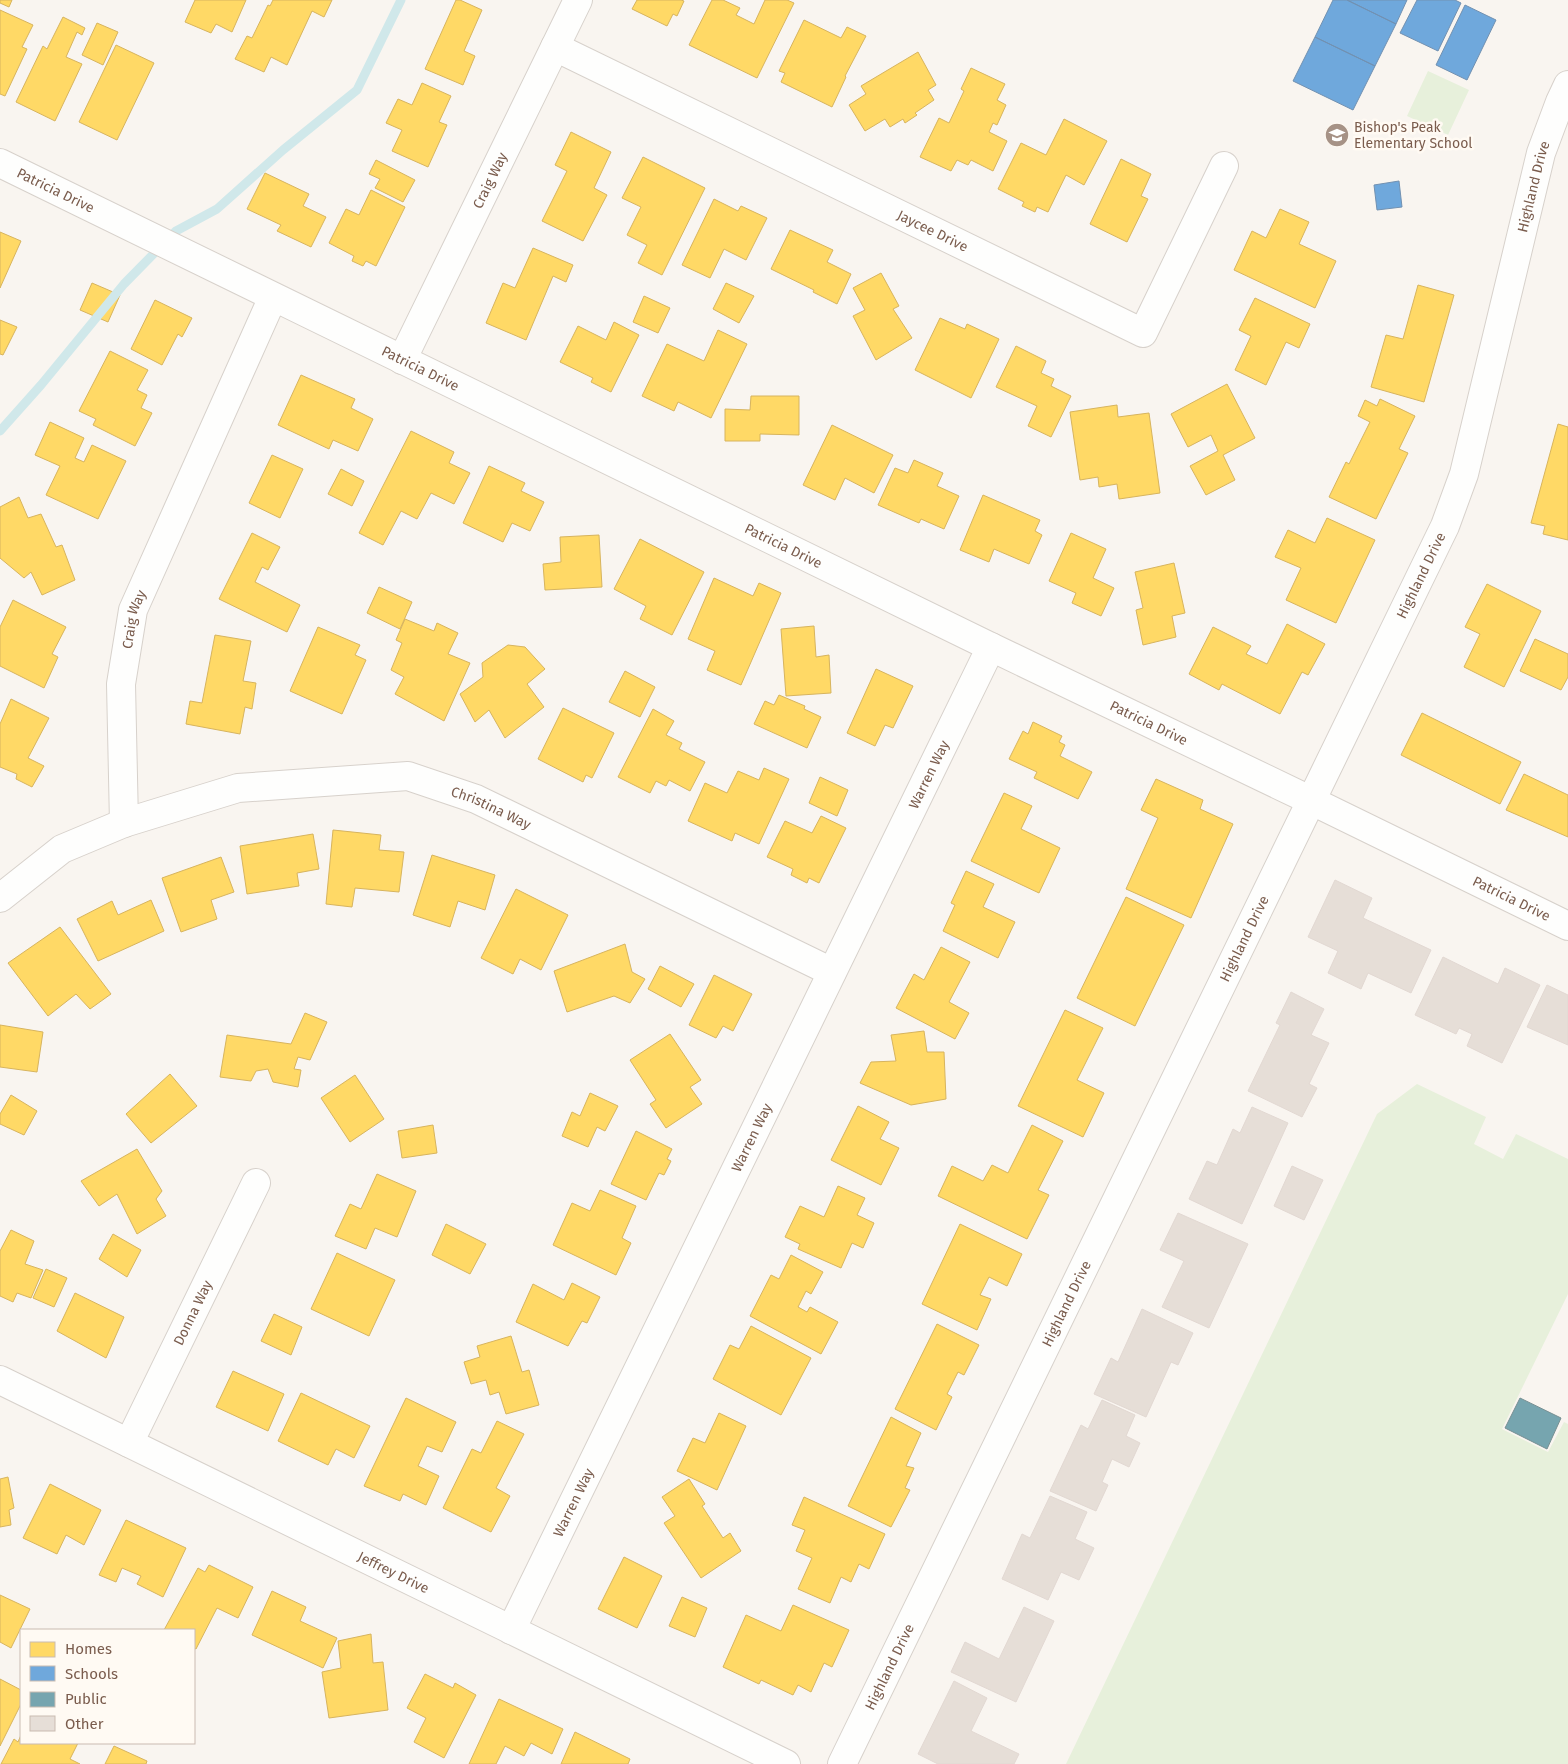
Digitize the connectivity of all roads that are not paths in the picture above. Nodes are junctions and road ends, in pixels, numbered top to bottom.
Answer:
1 (578, 0) edge
2 (555, 47) junction
3 (1568, 85) edge
4 (0, 163) edge
5 (1224, 166) dead end
6 (274, 297) junction
7 (402, 360) junction
8 (991, 647) junction
9 (1312, 800) junction
10 (124, 823) junction
11 (0, 898) edge
12 (1568, 926) edge
13 (832, 972) junction
14 (256, 1182) dead end
15 (0, 1380) edge
16 (129, 1443) junction
17 (511, 1630) junction
18 (786, 1764) edge
19 (842, 1764) edge

1 - 2 street, Craig Way
2 - 5 street, Jaycee Drive
2 - 7 street, Craig Way
3 - 9 street, Highland Drive
4 - 6 street, Patricia Drive
6 - 7 street, Patricia Drive
6 - 10 street, Craig Way
7 - 8 street, Patricia Drive
8 - 9 street, Patricia Drive
8 - 13 street, Warren Way
9 - 12 street, Patricia Drive
9 - 19 street, Highland Drive
10 - 11 street
10 - 13 street, Christina Way
13 - 17 street, Warren Way
14 - 16 street, Donna Way
15 - 16 street, Jeffrey Drive
16 - 17 street, Jeffrey Drive
17 - 18 street, Jeffrey Drive

